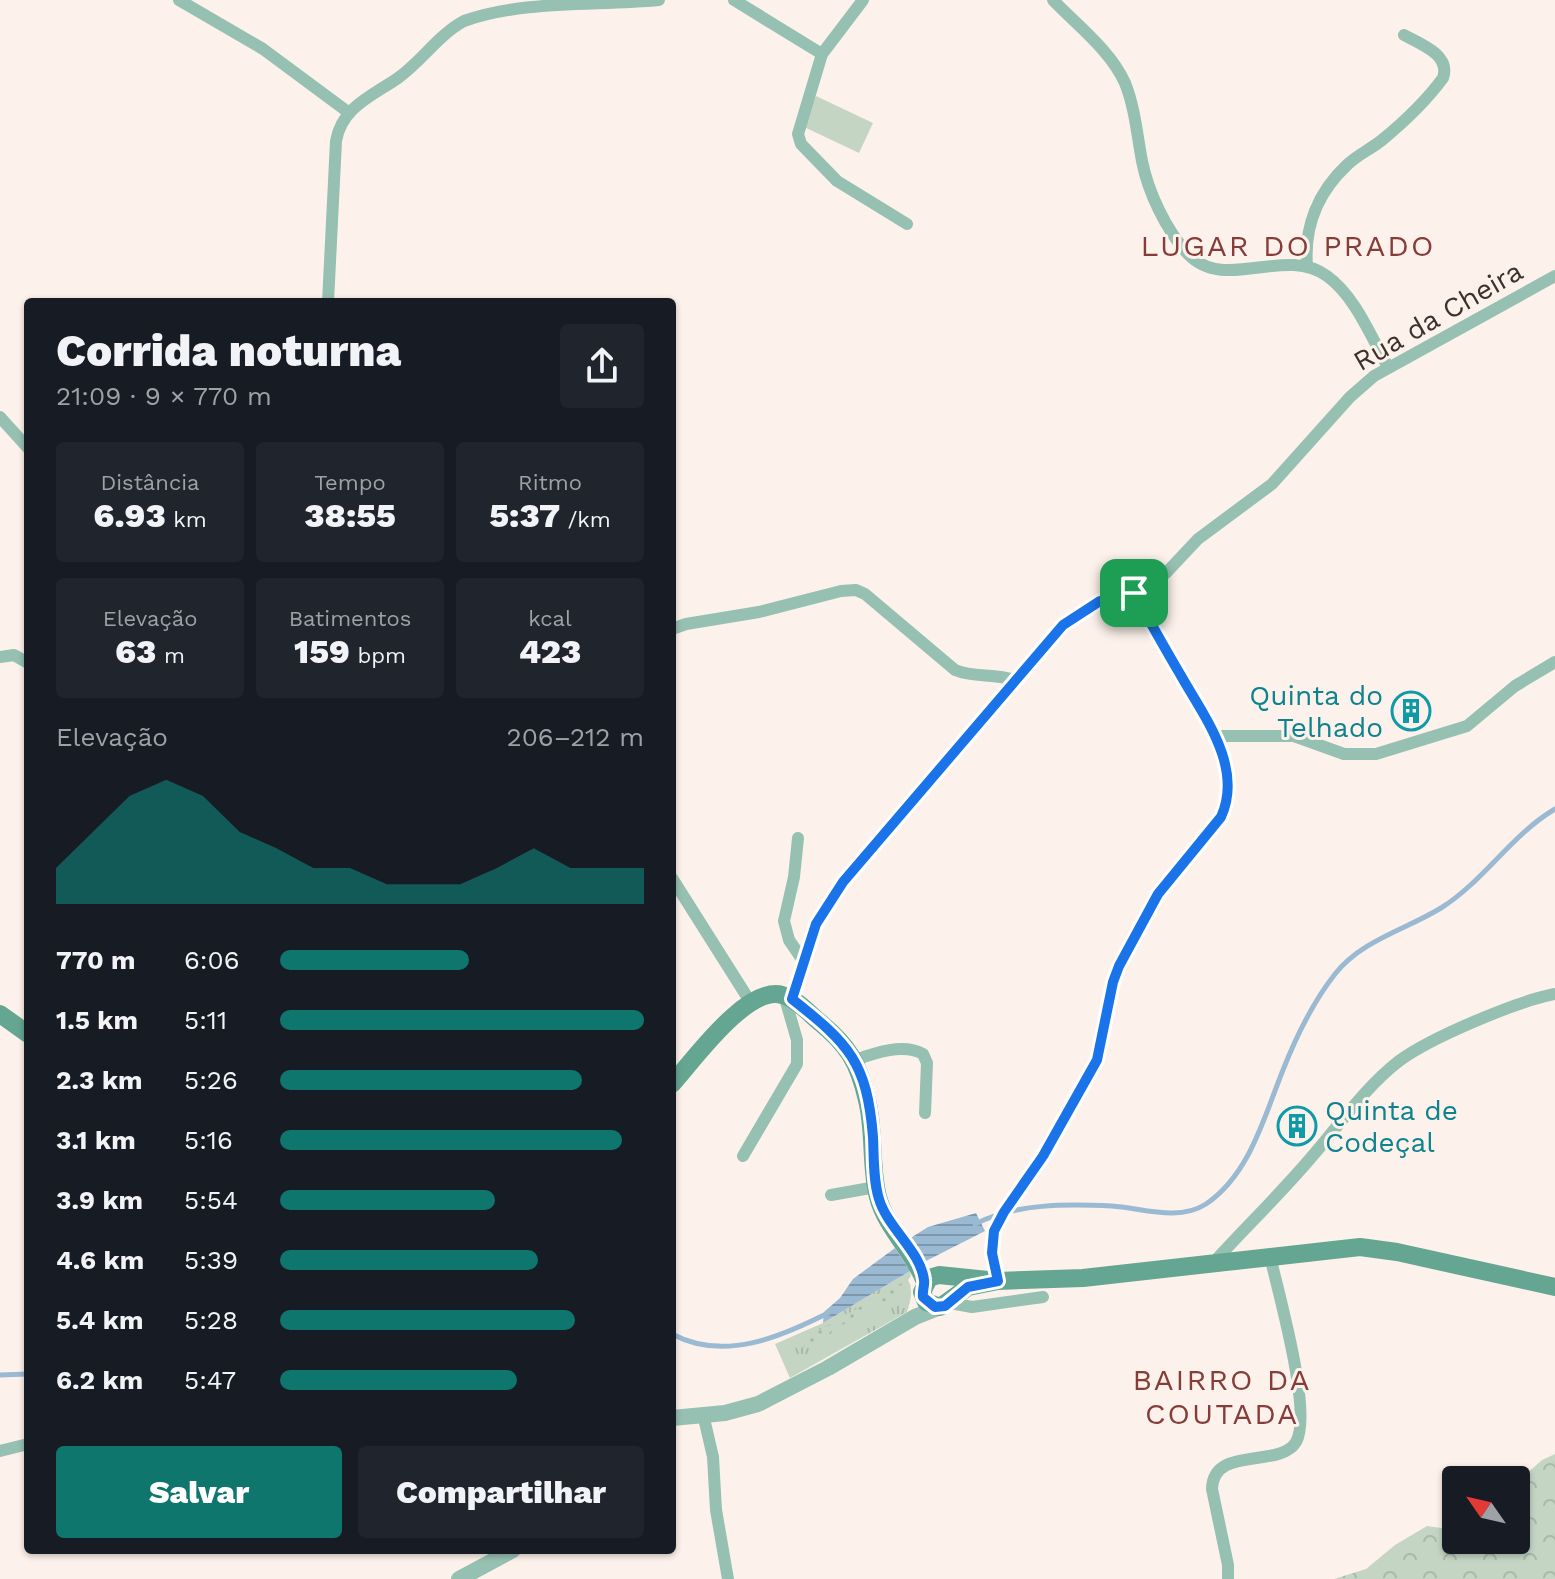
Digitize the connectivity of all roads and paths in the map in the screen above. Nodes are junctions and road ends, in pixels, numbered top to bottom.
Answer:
1 (179, 0) edge
2 (659, 0) edge
3 (734, 0) edge
4 (863, 0) edge
5 (1053, 0) edge
6 (1404, 35) dead end
7 (822, 54) junction
8 (348, 112) junction
9 (907, 224) dead end
10 (1307, 266) junction
11 (1555, 276) edge
12 (328, 298) edge
13 (1388, 367) junction
14 (0, 417) edge
15 (24, 444) edge
16 (1134, 593) junction
17 (676, 628) edge
18 (0, 657) edge
19 (24, 661) edge
20 (1555, 662) edge
21 (1015, 680) junction
22 (1215, 736) junction
23 (798, 838) dead end
24 (676, 884) edge
25 (804, 962) junction
26 (1555, 994) edge
27 (788, 997) junction
28 (751, 1003) junction
29 (0, 1014) edge
30 (24, 1031) edge
31 (855, 1060) junction
32 (676, 1079) edge
33 (925, 1113) dead end
34 (743, 1156) dead end
35 (876, 1187) junction
36 (831, 1195) dead end
37 (1270, 1256) junction
38 (1214, 1262) junction
39 (929, 1278) junction
40 (998, 1281) junction
41 (1555, 1287) edge
42 (1043, 1297) dead end
43 (948, 1303) junction
44 (901, 1326) junction
45 (703, 1414) junction
46 (676, 1417) edge
47 (24, 1445) edge
48 (0, 1451) edge
49 (506, 1554) edge
50 (461, 1578) edge
51 (728, 1579) edge
52 (1228, 1579) edge

1 - 8 street
2 - 8 street
3 - 7 street
4 - 7 street
5 - 10 street
6 - 10 street
7 - 9 street
8 - 12 street
10 - 13 street
11 - 13 street, Rua da Cheira
13 - 16 street, Rua da Cheira
14 - 15 street
16 - 21 street, Rua da Cheira
16 - 22 street
17 - 21 street
18 - 19 street
20 - 22 street
21 - 25 street, Rua da Cheira
22 - 40 street
23 - 25 street
24 - 28 street
25 - 27 street, Rua da Cheira
26 - 38 street
27 - 28 main road
27 - 31 main road
27 - 34 street
28 - 32 main road
29 - 30 main road
31 - 33 street
31 - 35 main road
35 - 36 street
35 - 39 main road
37 - 38 main road
37 - 41 main road
37 - 52 street
38 - 40 main road
39 - 40 main road
39 - 43 main road
39 - 43 main road
39 - 44 street
40 - 43 main road
42 - 43 street
43 - 44 street
44 - 45 street
45 - 46 street
45 - 51 street
47 - 48 street
49 - 50 street

